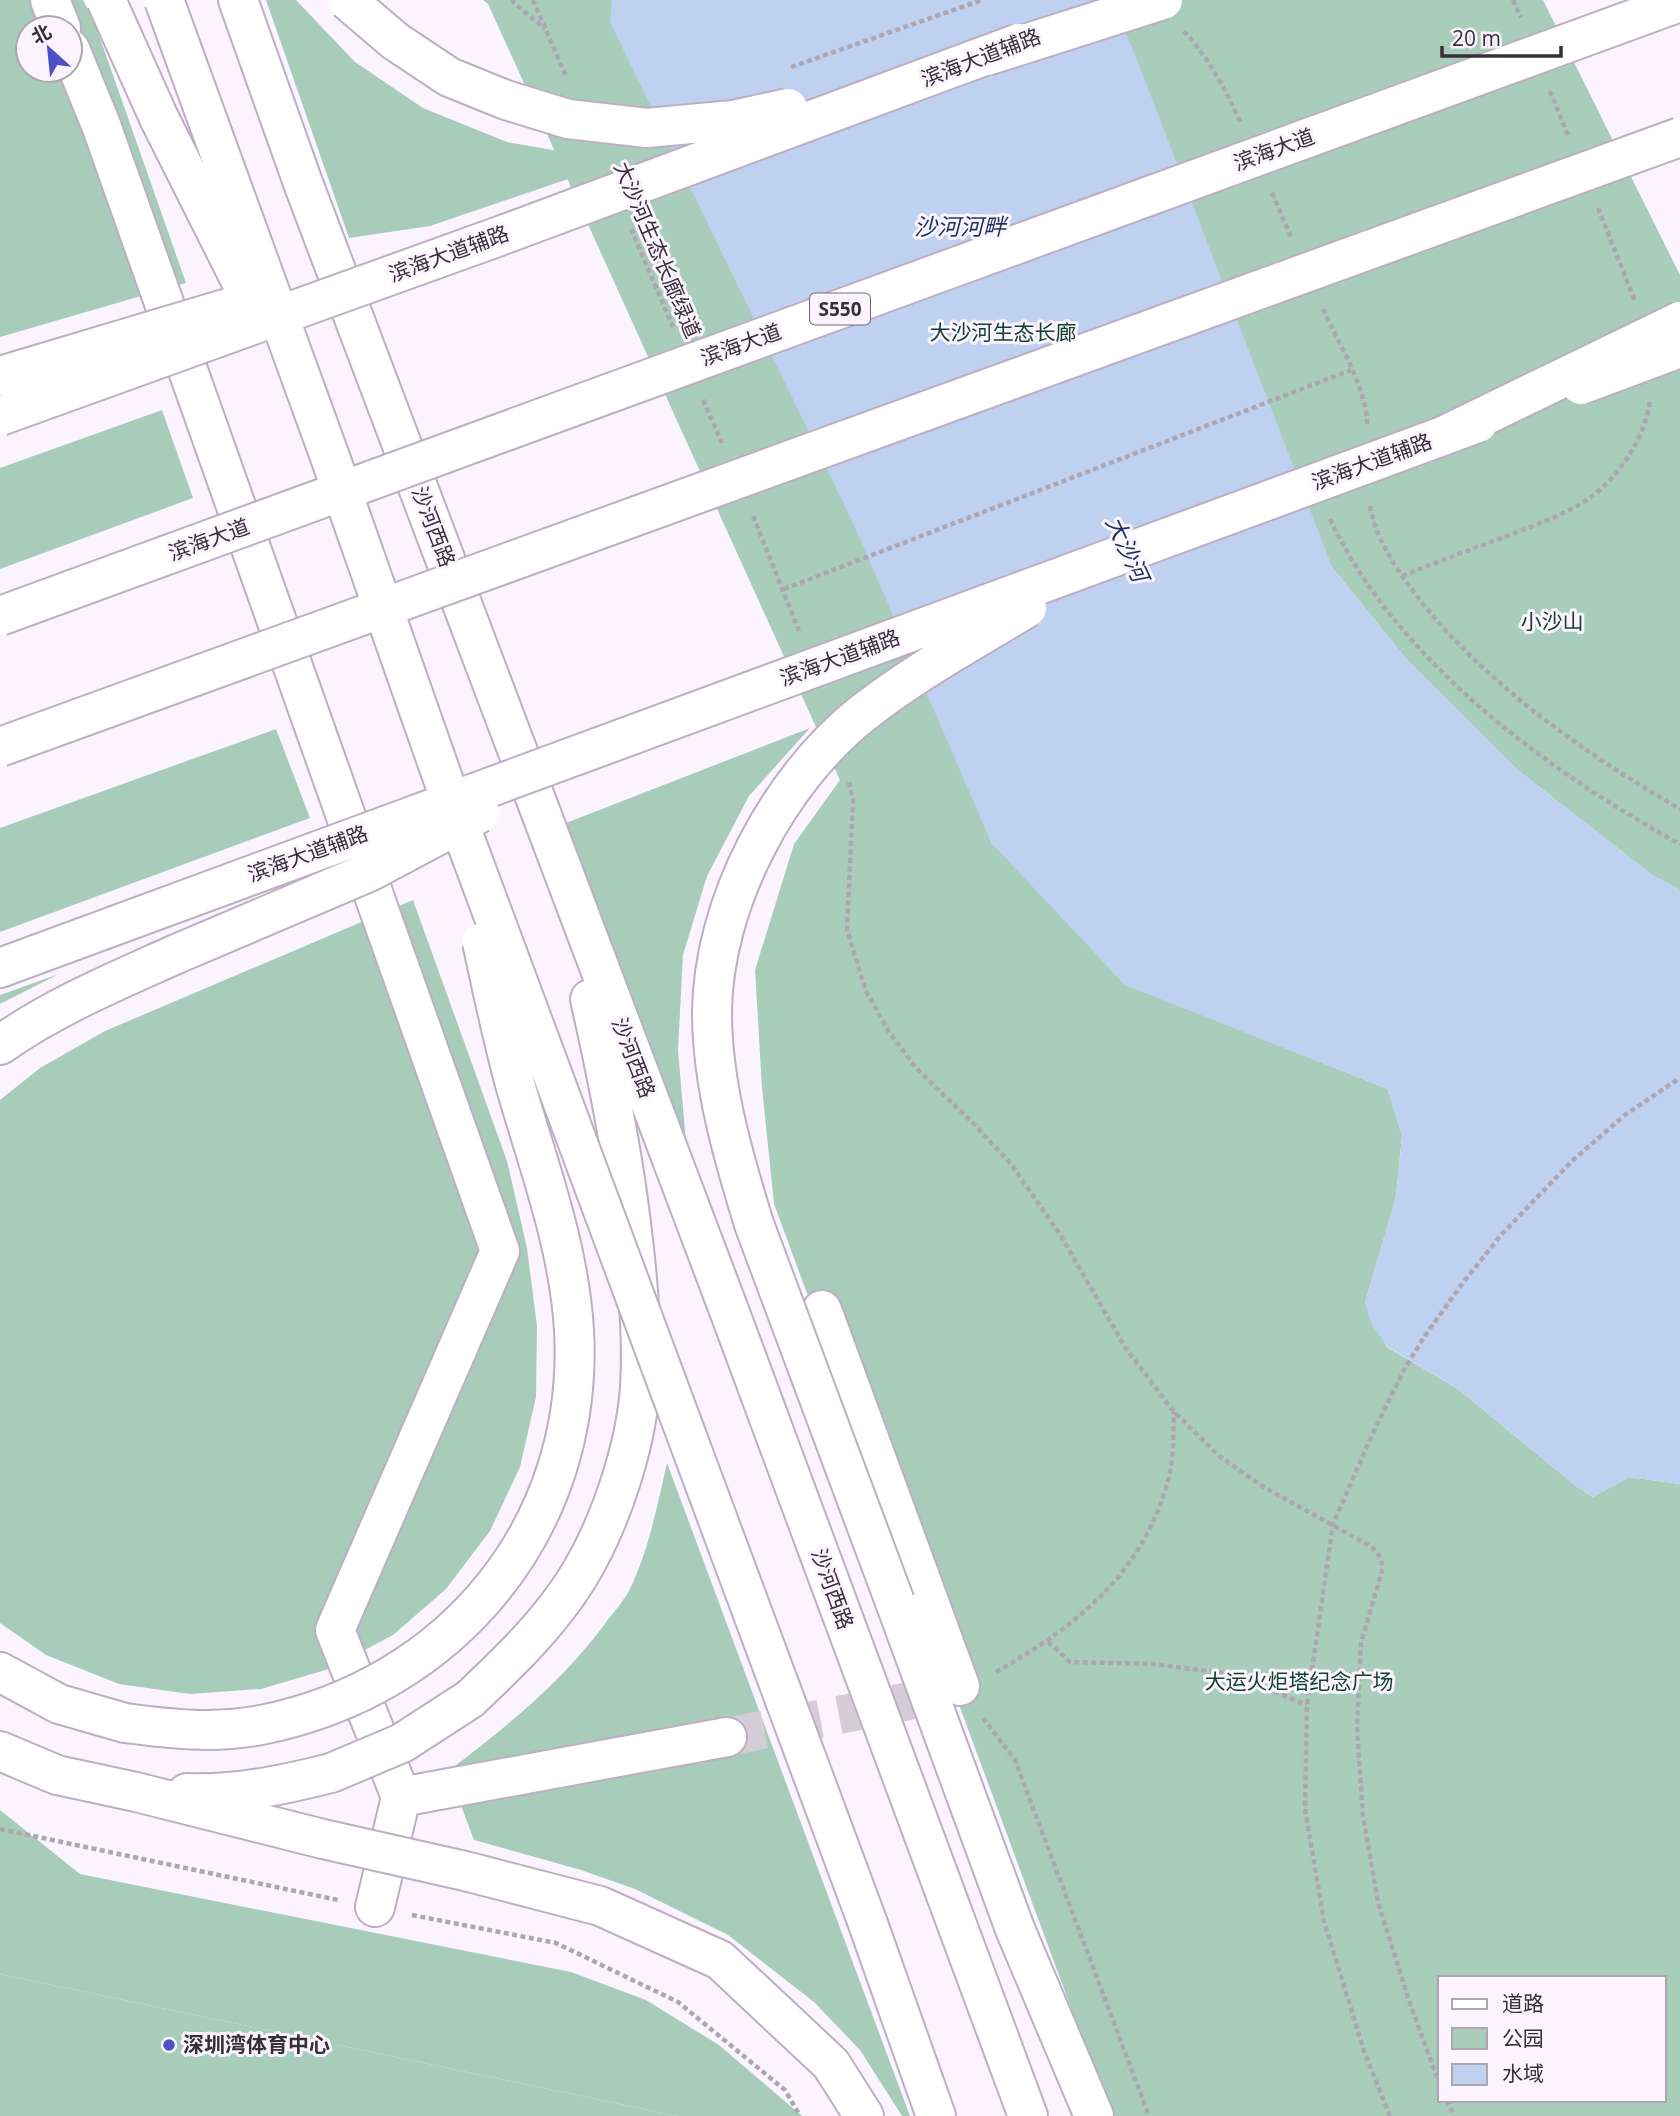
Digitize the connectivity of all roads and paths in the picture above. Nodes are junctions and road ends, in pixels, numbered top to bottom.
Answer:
1 (106, 0) edge
2 (164, 0) edge
3 (211, 0) edge
4 (238, 0) edge
5 (347, 0) edge
6 (511, 0) edge
7 (533, 0) edge
8 (982, 0) edge
9 (1132, 0) edge
10 (1163, 0) edge
11 (1680, 2) edge
12 (546, 30) junction
13 (987, 56) junction
14 (779, 71) dead end
15 (568, 81) dead end
16 (84, 83) edge
17 (1680, 137) edge
18 (303, 183) junction
19 (627, 220) dead end
20 (497, 237) junction
21 (1680, 321) edge
22 (676, 335) dead end
23 (1680, 348) edge
24 (1351, 370) dead end
25 (0, 376) edge
26 (703, 398) dead end
27 (0, 416) edge
28 (1447, 434) junction
29 (724, 449) dead end
30 (330, 457) junction
31 (1326, 511) dead end
32 (751, 513) dead end
33 (1166, 538) junction
34 (1402, 576) dead end
35 (784, 589) junction
36 (0, 616) edge
37 (801, 635) dead end
38 (641, 731) junction
39 (0, 747) edge
40 (849, 778) dead end
41 (449, 796) junction
42 (537, 804) junction
43 (1680, 809) edge
44 (1680, 844) edge
45 (18, 961) edge
46 (0, 1045) edge
47 (1680, 1077) edge
48 (822, 1311) dead end
49 (1174, 1412) junction
50 (1333, 1524) junction
51 (1048, 1642) junction
52 (0, 1672) edge
53 (960, 1686) junction
54 (1307, 1704) junction
55 (727, 1737) tunnel mouth
56 (0, 1751) edge
57 (136, 1792) junction
58 (401, 1797) junction
59 (0, 1829) edge
60 (375, 1907) junction
61 (1438, 2080) edge
62 (800, 2116) edge
63 (864, 2116) edge
64 (936, 2116) edge
65 (1028, 2116) edge
66 (1094, 2116) edge
67 (1149, 2116) edge
68 (1390, 2116) edge

1 - 30 main road, bridge
2 - 30 main road, bridge
3 - 18 main road
4 - 18 main road, 沙河西路
5 - 13 main road, bridge
6 - 12 path
7 - 12 path
8 - 14 path, bridge
9 - 13 main road, 滨海大道辅路, bridge
10 - 13 main road, bridge
11 - 36 main road, 滨海大道 / S550, bridge
12 - 15 path
13 - 20 main road, 滨海大道辅路, bridge
16 - 58 main road
17 - 39 main road, bridge
18 - 42 main road, 沙河西路
19 - 22 path, 大沙河生态长廊绿道
20 - 25 main road, bridge
20 - 27 main road, 滨海大道辅路, bridge
21 - 28 main road, bridge
23 - 28 main road, 滨海大道辅路, bridge
24 - 35 path
26 - 29 path
28 - 33 main road, 滨海大道辅路, bridge
30 - 41 main road, bridge
31 - 44 path
32 - 35 path
33 - 38 main road, 滨海大道辅路, bridge
33 - 66 main road, bridge
34 - 43 path
35 - 37 path
38 - 45 main road, 滨海大道辅路, bridge
38 - 46 main road, bridge
40 - 49 path
41 - 52 main road, bridge
41 - 64 main road, bridge
42 - 57 main road, bridge
42 - 65 main road, 沙河西路
47 - 50 path
48 - 53 main road
49 - 50 path
49 - 51 path
50 - 54 path
50 - 61 path
51 - 53 path
51 - 54 path
53 - 67 path
54 - 68 path
55 - 58 main road
56 - 57 main road
57 - 63 main road, bridge
58 - 60 main road
59 - 60 path
60 - 62 path

